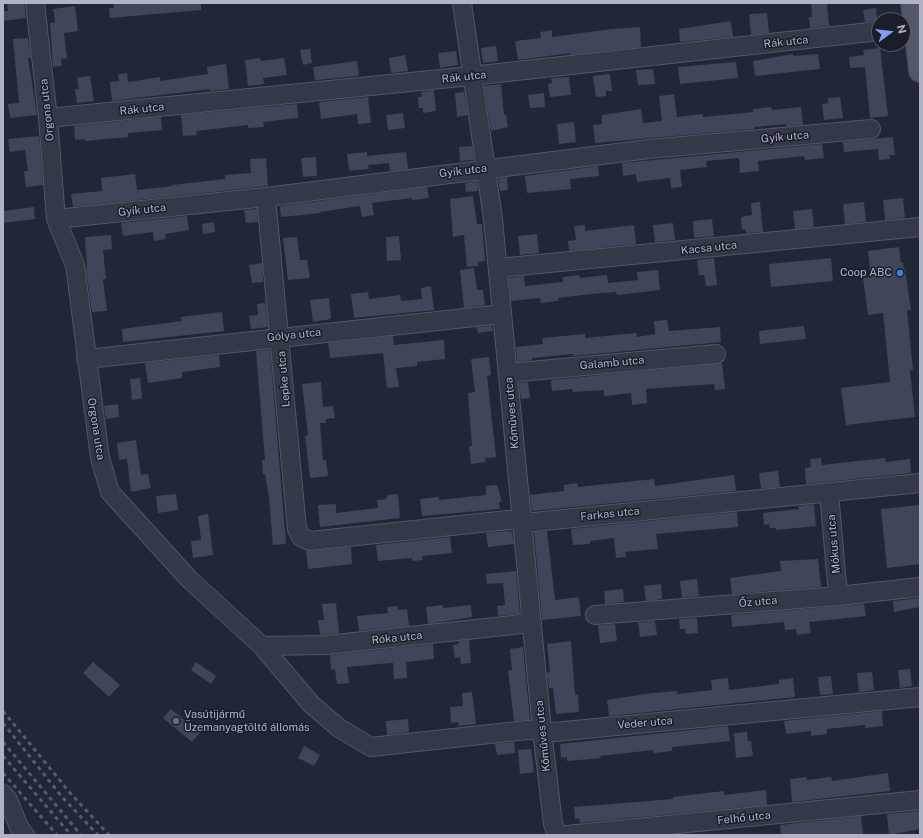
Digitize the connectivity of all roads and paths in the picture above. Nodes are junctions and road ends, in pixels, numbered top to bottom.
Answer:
1 (35, 3) edge
2 (462, 3) edge
3 (912, 3) edge
4 (871, 32) edge
5 (920, 71) edge
6 (471, 76) junction
7 (48, 118) junction
8 (871, 129) dead end
9 (486, 168) junction
10 (266, 197) junction
11 (56, 219) junction
12 (920, 227) edge
13 (498, 268) junction
14 (502, 314) junction
15 (280, 336) junction
16 (716, 354) dead end
17 (86, 359) junction
18 (508, 372) junction
19 (920, 483) edge
20 (829, 493) junction
21 (522, 521) junction
22 (301, 537) joint
23 (920, 587) edge
24 (838, 596) junction
25 (595, 615) dead end
26 (532, 623) junction
27 (262, 646) junction
28 (920, 697) edge
29 (542, 730) junction
30 (371, 747) joint
31 (3, 794) edge
32 (920, 800) edge
33 (703, 829) edge
34 (558, 832) edge
35 (25, 835) edge

1 - 7 street, Orgona utca
2 - 6 street, Kőműves utca
3 - 5 main road
4 - 6 street, Rák utca
6 - 7 street, Rák utca
6 - 9 street, Kőműves utca
7 - 11 street, Orgona utca
8 - 9 street, Gyík utca
9 - 10 street, Gyík utca
9 - 13 street, Kőműves utca
10 - 11 street, Gyík utca
10 - 15 street, Lepke utca
11 - 17 street, Orgona utca
12 - 13 street, Kacsa utca
13 - 14 street, Kőműves utca
14 - 15 street, Gólya utca
14 - 18 street, Kőműves utca
15 - 17 street, Gólya utca
15 - 22 street, Lepke utca
16 - 18 street, Galamb utca
17 - 27 street, Orgona utca
18 - 21 street, Kőműves utca
19 - 20 street, Farkas utca
20 - 21 street, Farkas utca
20 - 24 street, Mókus utca
21 - 22 street, Farkas utca
21 - 26 street, Kőműves utca
23 - 24 street, Őz utca
24 - 25 street, Őz utca
26 - 27 street, Róka utca
26 - 29 street, Kőműves utca
27 - 30 street, Orgona utca
28 - 29 street, Veder utca
29 - 30 street, Veder utca
29 - 34 street, Kőműves utca
31 - 35 street
32 - 33 street, Felhő utca
33 - 34 street, Felhő utca

